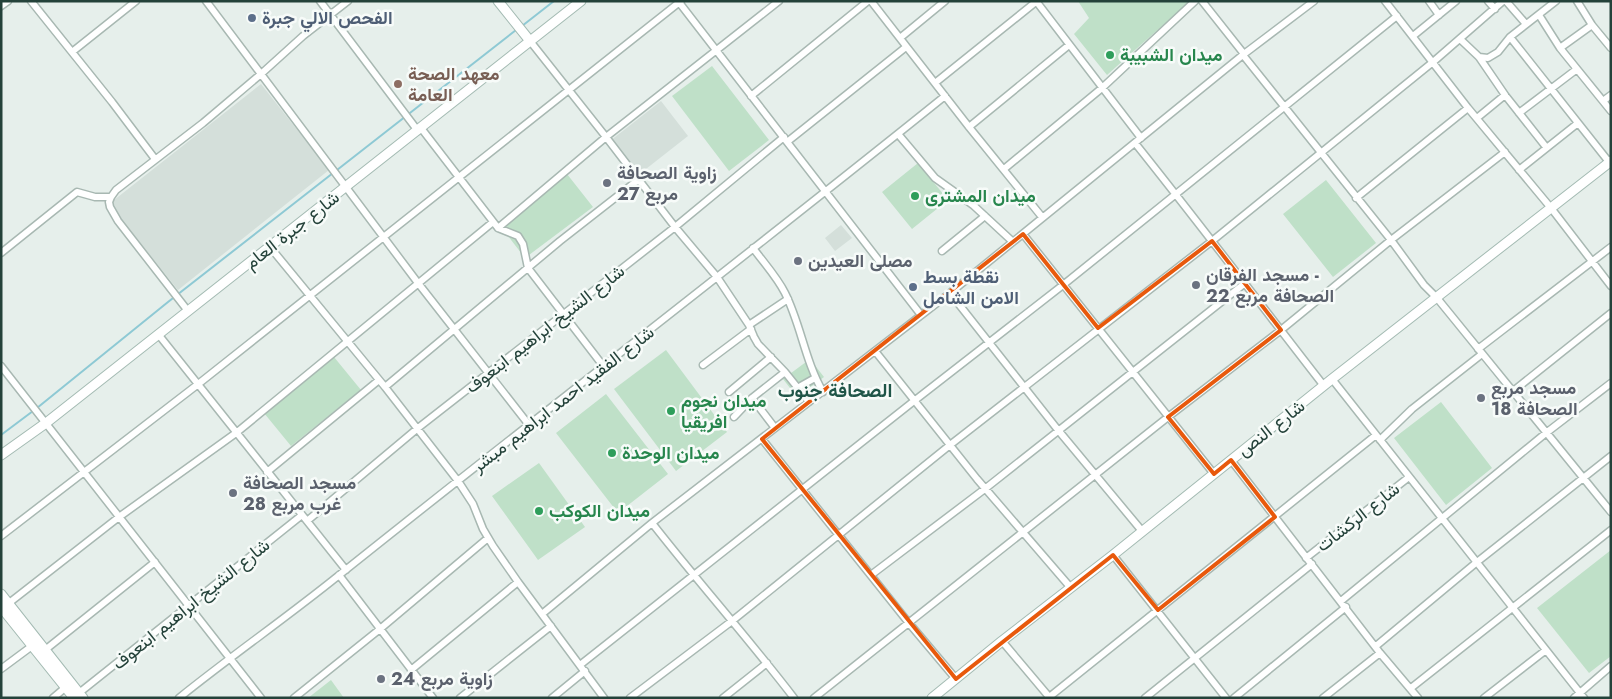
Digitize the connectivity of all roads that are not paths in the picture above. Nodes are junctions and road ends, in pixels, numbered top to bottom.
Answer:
1 (8, 1) edge
2 (31, 1) edge
3 (136, 1) edge
4 (206, 1) edge
5 (320, 1) edge
6 (348, 1) edge
7 (498, 1) edge
8 (580, 1) edge
9 (779, 1) edge
10 (870, 1) edge
11 (945, 1) edge
12 (1195, 1) edge
13 (1202, 1) edge
14 (1314, 1) edge
15 (1385, 1) edge
16 (1428, 1) edge
17 (1456, 1) edge
18 (1488, 1) edge
19 (1504, 1) edge
20 (1556, 1) edge
21 (1577, 1) edge
22 (680, 2) edge
23 (1037, 2) edge
24 (1, 6) edge
25 (1494, 9) junction
26 (331, 15) junction
27 (1439, 15) junction
28 (1539, 15) junction
29 (1397, 16) junction
30 (1526, 24) junction
31 (1592, 25) junction
32 (1413, 36) junction
33 (1510, 36) junction
34 (900, 38) junction
35 (1460, 39) junction
36 (530, 41) junction
37 (1069, 45) junction
38 (906, 47) junction
39 (1560, 48) junction
40 (1611, 48) edge
41 (717, 50) junction
42 (72, 52) junction
43 (1244, 54) junction
44 (1479, 57) junction
45 (1433, 62) junction
46 (1577, 69) junction
47 (262, 74) junction
48 (935, 83) junction
49 (1102, 88) junction
50 (1551, 89) junction
51 (568, 90) junction
52 (1505, 95) junction
53 (1611, 95) edge
54 (751, 96) junction
55 (944, 96) junction
56 (1603, 101) junction
57 (1285, 106) junction
58 (1468, 108) junction
59 (1611, 111) edge
60 (1519, 113) junction
61 (1477, 118) junction
62 (1578, 123) junction
63 (969, 126) junction
64 (420, 129) junction
65 (898, 134) junction
66 (606, 137) junction
67 (786, 139) junction
68 (1138, 140) junction
69 (1546, 147) junction
70 (1505, 152) junction
71 (1320, 153) junction
72 (155, 159) junction
73 (1610, 161) edge
74 (1004, 169) junction
75 (1519, 170) junction
76 (459, 177) junction
77 (638, 180) junction
78 (347, 186) junction
79 (826, 191) junction
80 (1176, 194) junction
81 (110, 197) junction
82 (1356, 198) junction
83 (1551, 208) junction
84 (985, 216) junction
85 (1042, 217) junction
86 (494, 222) junction
87 (675, 227) junction
88 (498, 228) junction
89 (1023, 234) junction
90 (383, 236) junction
91 (1391, 240) junction
92 (1212, 241) junction
93 (1013, 242) junction
94 (270, 247) junction
95 (1611, 247) edge
96 (753, 248) junction
97 (942, 251) dead end
98 (1, 254) edge
99 (1592, 262) junction
100 (528, 268) junction
101 (717, 277) junction
102 (418, 283) junction
103 (1244, 284) junction
104 (1064, 285) junction
105 (1611, 286) edge
106 (950, 293) junction
107 (309, 295) junction
108 (1437, 298) junction
109 (788, 300) junction
110 (188, 311) junction
111 (1611, 313) edge
112 (563, 314) junction
113 (922, 315) junction
114 (750, 327) junction
115 (454, 328) junction
116 (1098, 328) junction
117 (1281, 330) junction
118 (158, 334) junction
119 (347, 342) junction
120 (989, 342) junction
121 (875, 351) junction
122 (1480, 352) junction
123 (771, 357) junction
124 (703, 365) dead end
125 (1, 366) edge
126 (604, 367) junction
127 (785, 372) junction
128 (1133, 372) junction
129 (490, 373) junction
130 (815, 378) junction
131 (1332, 379) junction
132 (379, 380) junction
133 (1611, 383) edge
134 (197, 385) junction
135 (1024, 386) junction
136 (1324, 386) junction
137 (385, 387) junction
138 (799, 387) junction
139 (729, 392) dead end
140 (823, 392) junction
141 (1512, 392) junction
142 (752, 398) junction
143 (914, 401) junction
144 (809, 402) junction
145 (734, 417) dead end
146 (1168, 417) junction
147 (46, 423) junction
148 (529, 424) junction
149 (418, 428) junction
150 (775, 428) junction
151 (1058, 430) junction
152 (236, 433) junction
153 (1546, 433) junction
154 (1378, 438) junction
155 (762, 439) junction
156 (950, 445) junction
157 (1, 455) edge
158 (1611, 456) edge
159 (1231, 460) junction
160 (84, 472) junction
161 (267, 472) junction
162 (1095, 474) junction
163 (1214, 474) junction
164 (1409, 477) junction
165 (1583, 479) junction
166 (458, 481) junction
167 (986, 488) junction
168 (802, 489) junction
169 (1611, 512) edge
170 (302, 515) junction
171 (119, 517) junction
172 (1275, 517) junction
173 (1442, 519) junction
174 (307, 521) junction
175 (652, 523) junction
176 (1611, 530) edge
177 (1142, 531) junction
178 (1024, 532) junction
179 (839, 535) junction
180 (1, 536) edge
181 (488, 538) junction
182 (1113, 555) junction
183 (1306, 558) junction
184 (155, 562) junction
185 (1477, 562) junction
186 (1312, 564) junction
187 (346, 570) junction
188 (693, 575) junction
189 (871, 575) junction
190 (339, 576) junction
191 (518, 582) junction
192 (1071, 588) junction
193 (1, 594) edge
194 (1341, 601) junction
195 (5, 605) edge
196 (189, 606) junction
197 (1346, 607) junction
198 (1512, 607) junction
199 (1158, 610) junction
200 (542, 614) junction
201 (732, 621) junction
202 (908, 622) junction
203 (551, 626) junction
204 (380, 629) junction
205 (1002, 641) junction
206 (32, 646) junction
207 (1378, 649) junction
208 (45, 650) junction
209 (1546, 650) junction
210 (230, 657) junction
211 (1195, 658) junction
212 (767, 663) junction
213 (580, 665) junction
214 (1611, 666) edge
215 (1, 669) edge
216 (411, 670) junction
217 (585, 671) junction
218 (956, 679) junction
219 (66, 687) junction
220 (1411, 688) junction
221 (1582, 695) edge
222 (79, 696) edge
223 (53, 698) edge
224 (178, 698) edge
225 (261, 698) edge
226 (294, 698) edge
227 (433, 698) edge
228 (460, 698) edge
229 (552, 698) edge
230 (604, 698) edge
231 (630, 698) edge
232 (723, 698) edge
233 (794, 698) edge
234 (814, 698) edge
235 (932, 698) edge
236 (1049, 698) edge
237 (1146, 698) edge
238 (1226, 698) edge
239 (1234, 698) edge
240 (1322, 698) edge
241 (1418, 698) edge
242 (1484, 698) edge
243 (1574, 698) edge

1 - 24 street
2 - 42 street
3 - 42 street
4 - 47 street
5 - 26 street
6 - 26 street
7 - 36 main road
8 - 36 main road, شارع جبرة العام
9 - 41 street
10 - 34 street
10 - 54 street
11 - 34 street
12 - 49 street
13 - 43 street
14 - 43 street
15 - 29 street
16 - 27 street
17 - 27 street
18 - 25 street
19 - 25 street
19 - 30 street
20 - 28 street
21 - 31 street
22 - 41 street
22 - 51 street
23 - 37 street
23 - 48 street
25 - 35 street
26 - 47 street
26 - 64 street
27 - 32 street
28 - 30 street
28 - 39 street
29 - 32 street
29 - 57 street
30 - 33 street
31 - 39 street
31 - 40 street
32 - 45 street
33 - 44 street
33 - 50 street
34 - 38 street
35 - 44 street
35 - 45 street
36 - 51 street
36 - 64 main road, شارع جبرة العام
37 - 49 street
37 - 63 street
38 - 48 street
38 - 67 street, شارع الشيخ ابراهيم ابنعوف
39 - 46 street
41 - 54 street
41 - 66 street
42 - 72 street
43 - 57 street
43 - 68 street
44 - 52 street
45 - 58 street
45 - 71 street
46 - 50 street
46 - 56 street
47 - 72 street
47 - 78 street
48 - 55 street
49 - 68 street
49 - 74 street
50 - 60 street
50 - 62 street
51 - 66 street
51 - 76 street
52 - 60 street
52 - 61 street
53 - 56 street
54 - 67 street
55 - 63 street
55 - 65 street, شارع الفقيد احمد ابراهيم مبشر
56 - 59 street
57 - 71 street
57 - 80 street
58 - 61 street
58 - 82 street
60 - 69 street
61 - 70 street
62 - 69 street
62 - 73 street
63 - 74 street
64 - 76 street
64 - 78 main road, شارع جبرة العام
65 - 79 street, شارع الفقيد احمد ابراهيم مبشر
65 - 84 street
66 - 77 street
66 - 88 street
67 - 79 street
67 - 87 street, شارع الشيخ ابراهيم ابنعوف
68 - 80 street
68 - 85 street
69 - 75 street
70 - 75 street
70 - 91 street
71 - 82 street
71 - 92 street
72 - 81 street
73 - 83 main road, شارع النص
74 - 85 street
75 - 83 street
76 - 86 street
76 - 90 street
77 - 87 street
77 - 100 street
78 - 90 street
78 - 94 main road, شارع جبرة العام
79 - 96 street, شارع الفقيد احمد ابراهيم مبشر
79 - 113 street
80 - 92 street
80 - 104 street
81 - 98 street
81 - 110 street
82 - 91 street
83 - 99 street
83 - 108 main road, شارع النص
84 - 93 street
84 - 97 street
85 - 89 street
86 - 88 street
86 - 102 street
87 - 101 street
87 - 112 street, شارع الشيخ ابراهيم ابنعوف
88 - 100 street
89 - 93 street
89 - 104 street
90 - 102 street
90 - 107 street
91 - 108 street
91 - 117 street
92 - 103 street
92 - 116 street
93 - 106 street
94 - 107 street
94 - 110 main road, شارع جبرة العام
95 - 99 street
96 - 101 street, شارع الفقيد احمد ابراهيم مبشر
96 - 109 street
99 - 105 street
99 - 122 street
100 - 112 street
100 - 115 street
101 - 114 street
101 - 126 street, شارع الفقيد احمد ابراهيم مبشر
102 - 115 street
102 - 119 street
103 - 117 street
103 - 128 street
104 - 116 street
104 - 120 street
106 - 113 street
106 - 120 street
107 - 119 street
107 - 134 street
108 - 122 street
108 - 131 main road, شارع النص
109 - 114 street
109 - 130 street
110 - 118 main road, شارع جبرة العام
111 - 141 street
112 - 126 street
112 - 129 street, شارع الشيخ ابراهيم ابنعوف
113 - 121 street
114 - 123 street
114 - 124 street
115 - 129 street
115 - 137 street
116 - 128 street
116 - 135 street
117 - 136 street
117 - 146 street
118 - 134 street
118 - 147 main road, شارع جبرة العام
119 - 132 street
119 - 152 street
120 - 135 street
120 - 143 street
121 - 140 street
121 - 143 street
122 - 141 street
122 - 154 street
123 - 127 street
123 - 139 street
125 - 147 street
126 - 148 street, شارع الفقيد احمد ابراهيم مبشر
127 - 138 street
127 - 142 street
128 - 146 street
128 - 151 street
129 - 148 street
129 - 149 street, شارع الشيخ ابراهيم ابنعوف
130 - 138 street
130 - 140 street
131 - 136 main road, شارع النص
131 - 154 street
132 - 137 street
132 - 161 street
133 - 153 street
134 - 152 street
134 - 160 street
135 - 151 street
135 - 156 street
136 - 159 main road, شارع النص
137 - 149 street
138 - 144 street
140 - 144 street
141 - 153 street
142 - 145 street
142 - 150 street
143 - 156 street
143 - 168 street
144 - 150 street
146 - 162 street
146 - 163 street
147 - 157 main road, شارع جبرة العام
147 - 160 street
148 - 166 street, شارع الفقيد احمد ابراهيم مبشر
149 - 166 street
149 - 174 street, شارع الشيخ ابراهيم ابنعوف
150 - 155 street
151 - 162 street
151 - 167 street
152 - 161 street
152 - 171 street
153 - 165 street
153 - 173 street
154 - 164 street
154 - 172 street
155 - 168 street
155 - 175 street
156 - 167 street
156 - 179 street
158 - 165 street
159 - 163 main road, شارع النص
159 - 172 street
160 - 171 street
160 - 180 street
161 - 170 street
162 - 177 street
162 - 178 street
163 - 177 main road, شارع النص
164 - 173 street
164 - 183 street, شارع الركشات
165 - 169 street
165 - 185 street
166 - 181 street
166 - 187 street, شارع الفقيد احمد ابراهيم مبشر
167 - 178 street
167 - 189 street
168 - 179 street
168 - 188 street
170 - 174 street
170 - 196 street, شارع الشيخ ابراهيم ابنعوف
171 - 184 street
171 - 195 street
172 - 183 street
172 - 199 street
173 - 185 street
173 - 194 street
174 - 187 street
175 - 188 street
175 - 200 street
176 - 198 street
177 - 182 main road, شارع النص
178 - 192 street
178 - 202 street
179 - 189 street
179 - 201 street
181 - 191 street
181 - 204 street
182 - 192 main road, شارع النص
182 - 199 street
183 - 186 street
184 - 196 street
184 - 208 street
185 - 198 street
185 - 207 street
186 - 194 street
186 - 211 street
187 - 190 street, شارع الفقيد احمد ابراهيم مبشر
188 - 201 street
188 - 213 street
189 - 202 street
190 - 204 street
190 - 210 street, شارع الفقيد احمد ابراهيم مبشر
191 - 200 street
191 - 216 street
192 - 205 main road, شارع النص
193 - 195 main road
194 - 197 street
195 - 206 main road
195 - 208 main road
196 - 210 street
196 - 222 street, شارع الشيخ ابراهيم ابنعوف
197 - 207 street
197 - 239 street
198 - 209 street
198 - 220 street
199 - 211 street
199 - 236 street
200 - 203 street
201 - 212 street
201 - 231 street
202 - 218 street
202 - 234 street
203 - 213 street
203 - 228 street
204 - 216 street
204 - 226 street
205 - 218 main road, شارع النص
205 - 236 street
206 - 215 street
206 - 219 main road
207 - 220 street
207 - 240 street
208 - 222 main road
209 - 221 street
209 - 242 street
210 - 224 street, شارع الفقيد احمد ابراهيم مبشر
210 - 225 street
211 - 237 street
211 - 238 street
212 - 232 street
212 - 233 street
213 - 217 street
214 - 221 street
216 - 227 street
217 - 229 street
217 - 230 street
218 - 235 main road, شارع النص
219 - 222 main road
219 - 223 street
220 - 241 street
221 - 243 street

